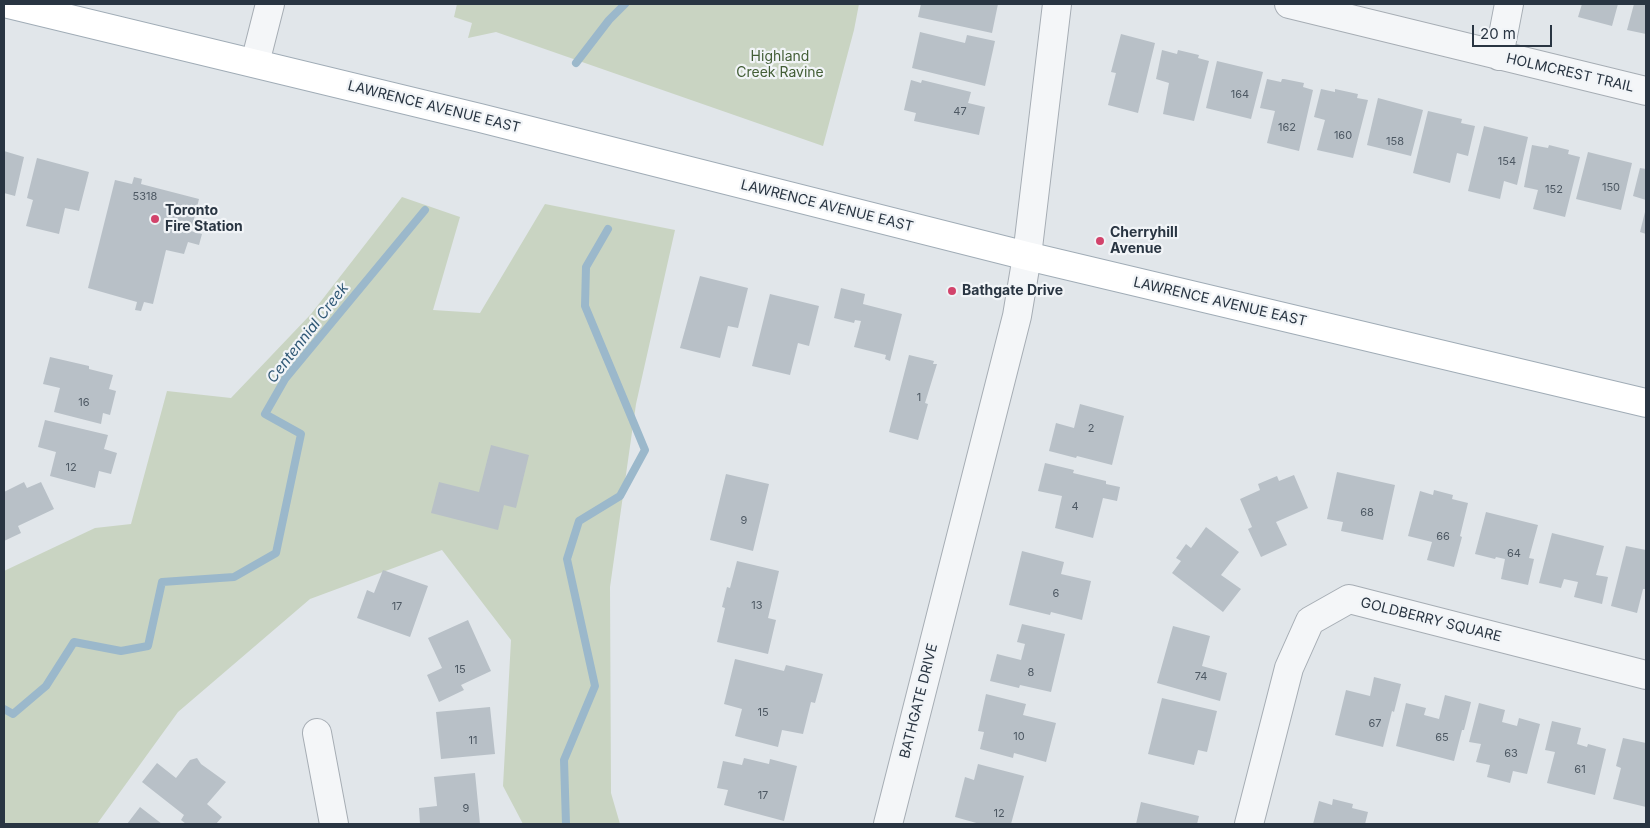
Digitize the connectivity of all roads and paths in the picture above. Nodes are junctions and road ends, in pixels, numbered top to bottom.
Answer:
1 (8, 4) edge
2 (270, 4) edge
3 (1057, 4) edge
4 (1289, 4) edge
5 (1509, 4) edge
6 (1499, 56) junction
7 (255, 63) junction
8 (1646, 91) edge
9 (1027, 256) junction
10 (1646, 402) edge
11 (1646, 675) edge
12 (317, 733) dead end
13 (334, 824) edge
14 (888, 824) edge
15 (1249, 824) edge

1 - 7 main road, LAWRENCE AVENUE EAST
2 - 7 street
3 - 9 street
4 - 6 street, HOLMCREST TRAIL
5 - 6 street
6 - 8 street, HOLMCREST TRAIL
7 - 9 main road, LAWRENCE AVENUE EAST
9 - 10 main road, LAWRENCE AVENUE EAST
9 - 14 street, BATHGATE DRIVE
11 - 15 street, GOLDBERRY SQUARE
12 - 13 street

